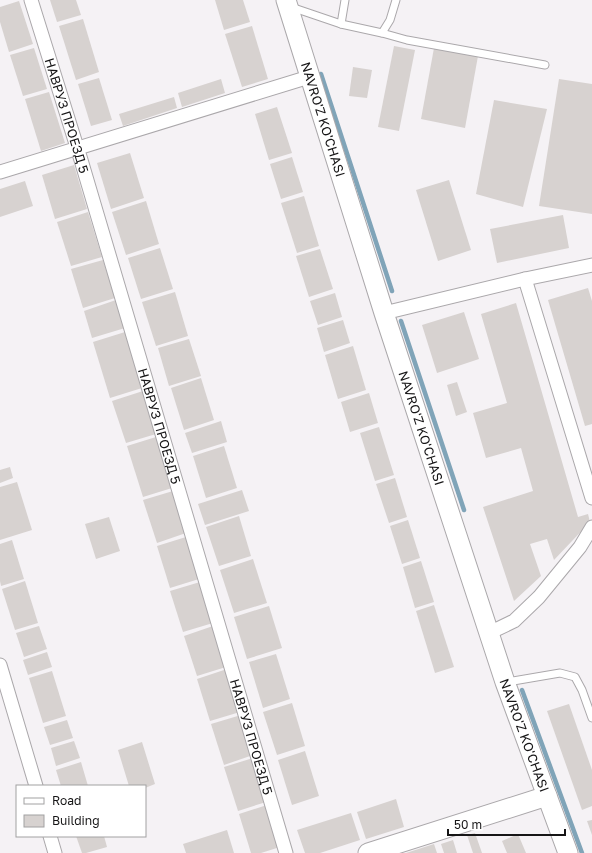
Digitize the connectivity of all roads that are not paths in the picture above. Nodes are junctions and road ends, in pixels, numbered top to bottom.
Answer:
1 (31, 0) edge
2 (345, 0) edge
3 (396, 0) edge
4 (287, 3) edge
5 (341, 24) junction
6 (382, 33) junction
7 (545, 65) dead end
8 (310, 77) junction
9 (77, 148) junction
10 (0, 172) edge
11 (592, 265) edge
12 (525, 279) junction
13 (384, 313) junction
14 (592, 498) edge
15 (592, 526) edge
16 (489, 633) junction
17 (0, 665) edge
18 (505, 682) junction
19 (592, 718) edge
20 (36, 785) edge
21 (547, 796) junction
22 (50, 837) edge
23 (56, 853) edge
24 (286, 853) edge
25 (368, 853) edge
26 (568, 853) edge

1 - 9 street, НАВРУЗ ПРОЕЗД 5
2 - 5 lane
3 - 6 lane
4 - 5 lane
4 - 8 street, NAVRO'Z KO'CHASI
5 - 6 lane
6 - 7 lane
8 - 9 street
8 - 13 street, NAVRO'Z KO'CHASI
9 - 10 street
9 - 24 street, НАВРУЗ ПРОЕЗД 5
11 - 12 street
12 - 13 street
12 - 14 street
13 - 16 street, NAVRO'Z KO'CHASI
15 - 16 street
16 - 18 street, NAVRO'Z KO'CHASI
17 - 20 street
18 - 19 lane
18 - 21 street, NAVRO'Z KO'CHASI
21 - 25 street
21 - 26 street, NAVRO'Z KO'CHASI
22 - 23 street

